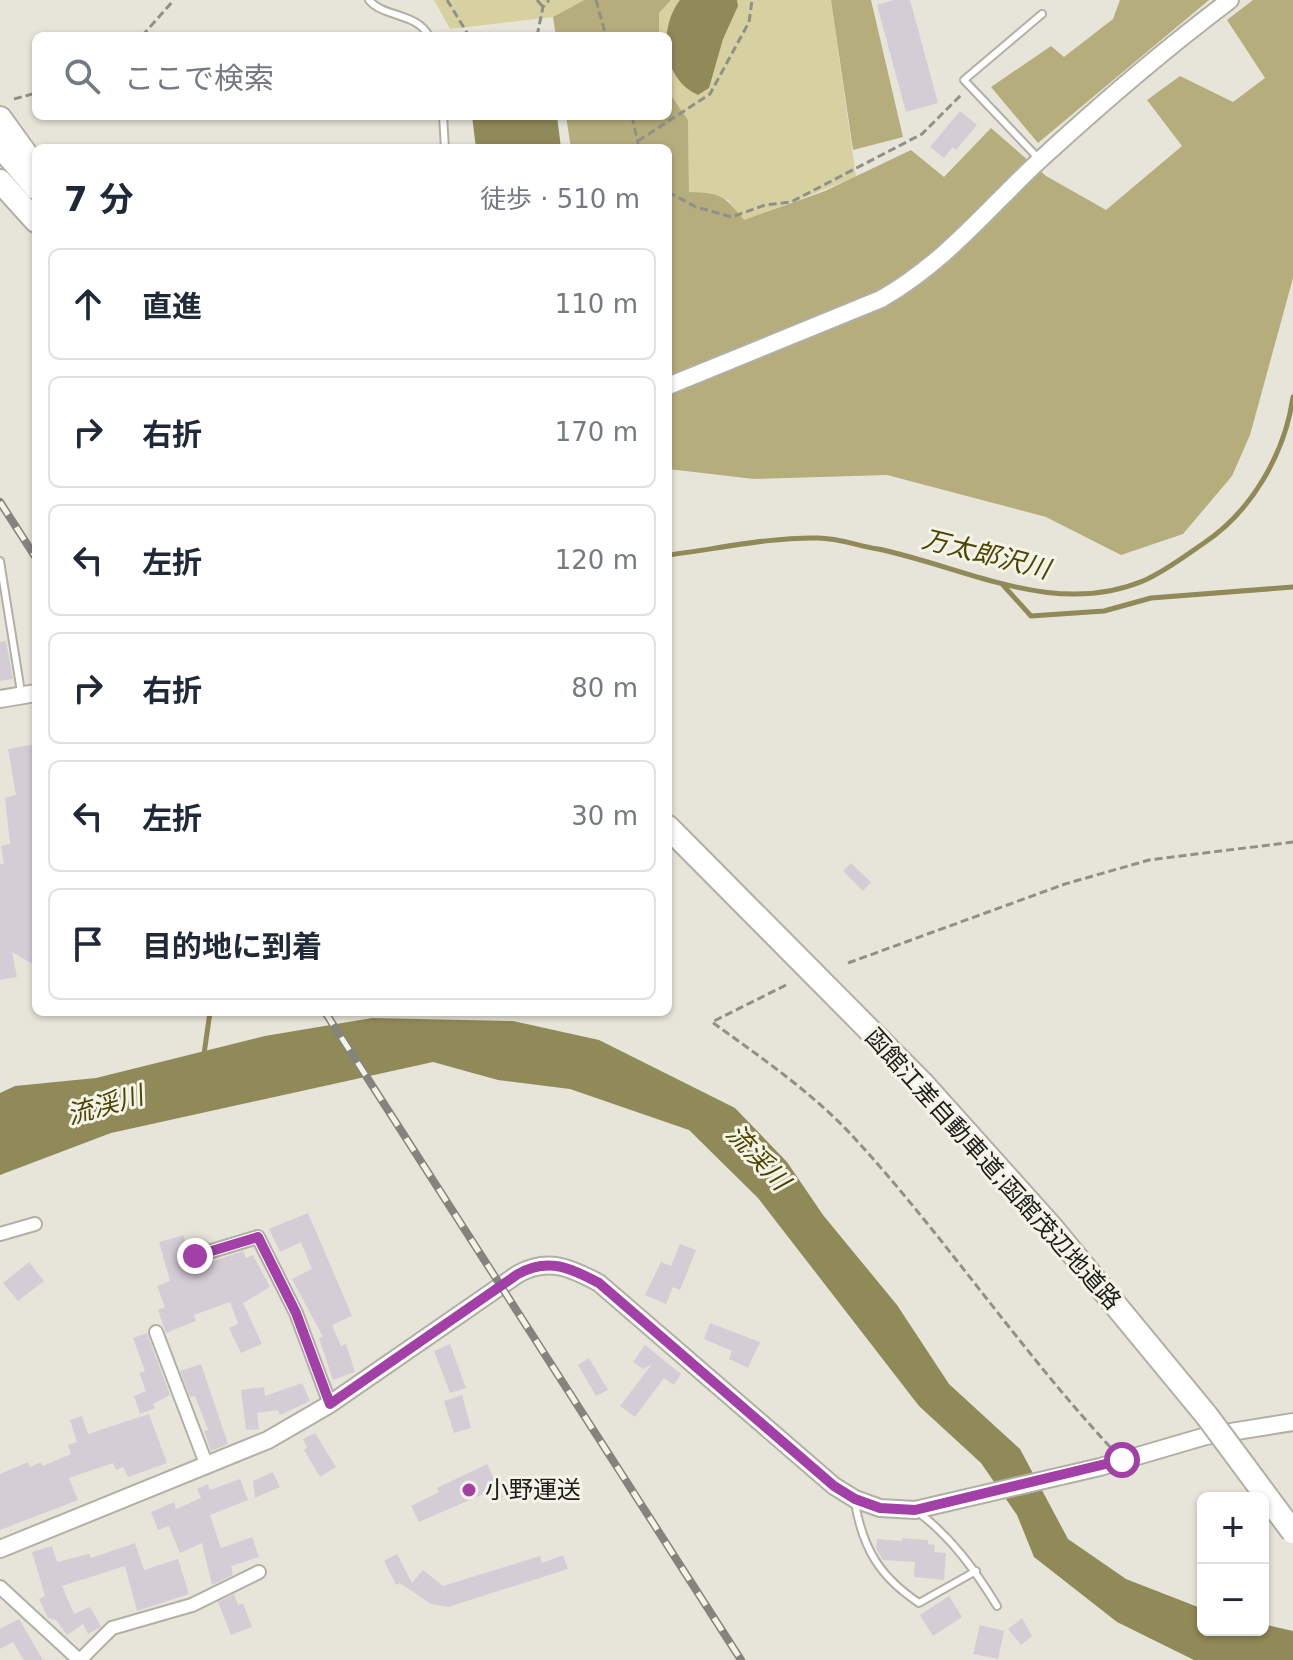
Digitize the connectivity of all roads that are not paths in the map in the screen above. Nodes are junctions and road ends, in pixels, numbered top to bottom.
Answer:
1 (369, 0) edge
2 (1230, 0) edge
3 (1042, 14) dead end
4 (427, 32) edge
5 (0, 118) edge
6 (443, 120) edge
7 (445, 144) edge
8 (0, 146) edge
9 (1040, 160) junction
10 (32, 162) edge
11 (0, 181) edge
12 (32, 183) edge
13 (32, 217) edge
14 (672, 384) edge
15 (0, 561) edge
16 (29, 694) edge
17 (0, 699) edge
18 (672, 831) edge
19 (35, 1224) dead end
20 (0, 1234) edge
21 (195, 1256) dead end
22 (156, 1332) dead end
23 (330, 1404) junction
24 (1293, 1422) edge
25 (207, 1466) junction
26 (855, 1499) junction
27 (915, 1510) junction
28 (1293, 1532) edge
29 (0, 1549) edge
30 (976, 1571) junction
31 (259, 1572) dead end
32 (0, 1587) edge
33 (997, 1606) dead end
34 (80, 1660) edge

1 - 4 lane
2 - 9 street
3 - 9 lane
5 - 10 highway
6 - 7 lane
8 - 12 highway
9 - 14 street
11 - 13 highway
15 - 16 lane
16 - 17 street
18 - 28 highway, 函館江差自動車道;函館茂辺地道路, bridge
19 - 20 street
21 - 23 street
22 - 25 street
23 - 25 street
23 - 26 street
24 - 27 street
25 - 29 street
26 - 27 street
26 - 30 lane
27 - 30 lane
30 - 33 lane
31 - 34 street
32 - 34 street

